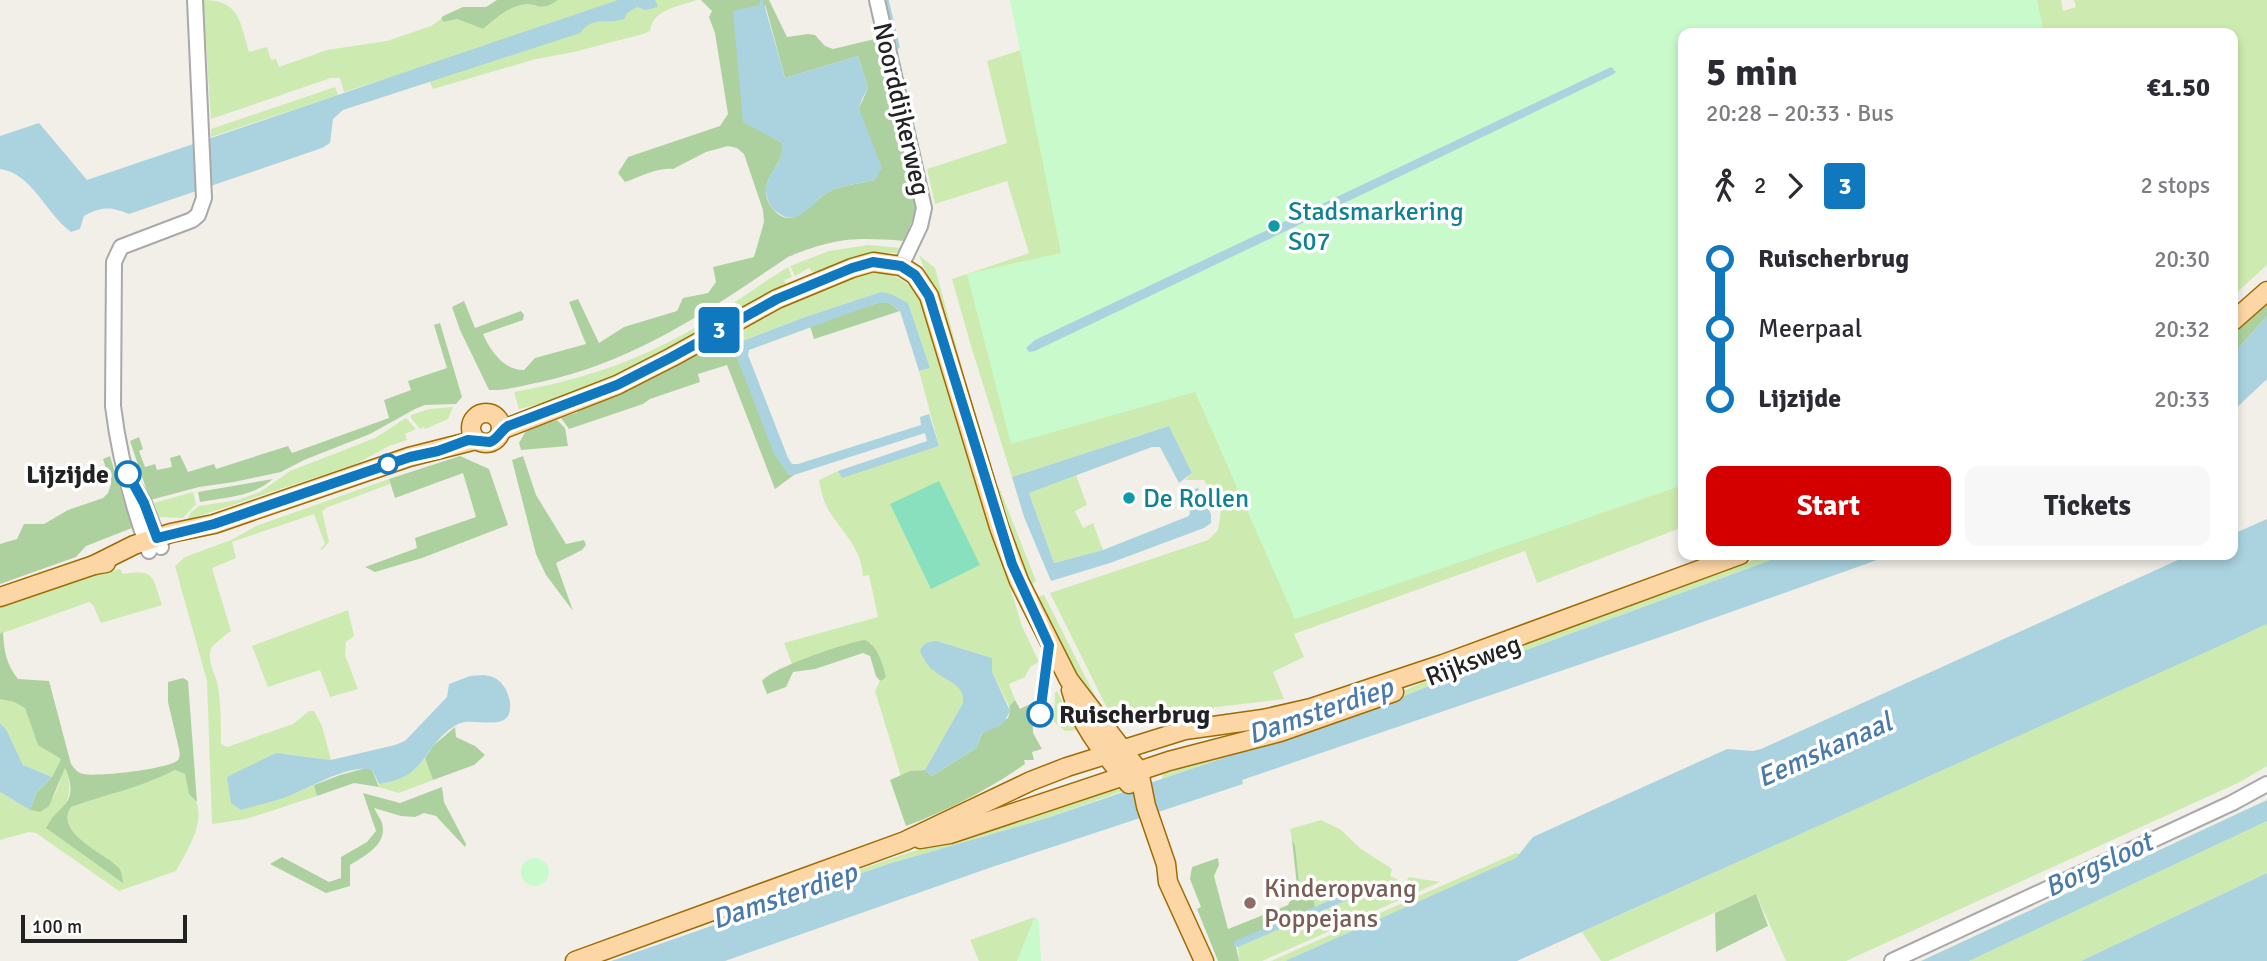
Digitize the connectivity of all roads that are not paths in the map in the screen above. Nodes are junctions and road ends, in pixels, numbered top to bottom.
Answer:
1 (195, 0) edge
2 (877, 0) edge
3 (901, 266) junction
4 (2267, 291) edge
5 (2238, 317) edge
6 (499, 424) junction
7 (473, 432) junction
8 (153, 545) junction
9 (1726, 560) edge
10 (1744, 560) edge
11 (0, 597) edge
12 (1334, 689) dead end
13 (1318, 706) junction
14 (1113, 751) junction
15 (1134, 780) junction
16 (2267, 784) edge
17 (905, 841) junction
18 (575, 961) edge
19 (1204, 961) edge
20 (1892, 961) edge

1 - 8 street
2 - 3 street, Noorddijkerweg
3 - 6 main road
3 - 14 main road
4 - 5 main road
6 - 7 main road
6 - 7 main road
7 - 8 main road
8 - 11 main road
9 - 13 main road, Rijksweg
10 - 15 main road, Rijksweg
12 - 13 main road
13 - 14 main road, Rijksweg
14 - 15 main road
14 - 17 main road, Rijksweg
15 - 17 main road, Rijksweg
15 - 19 main road
16 - 20 street
17 - 18 main road, Rijksweg

